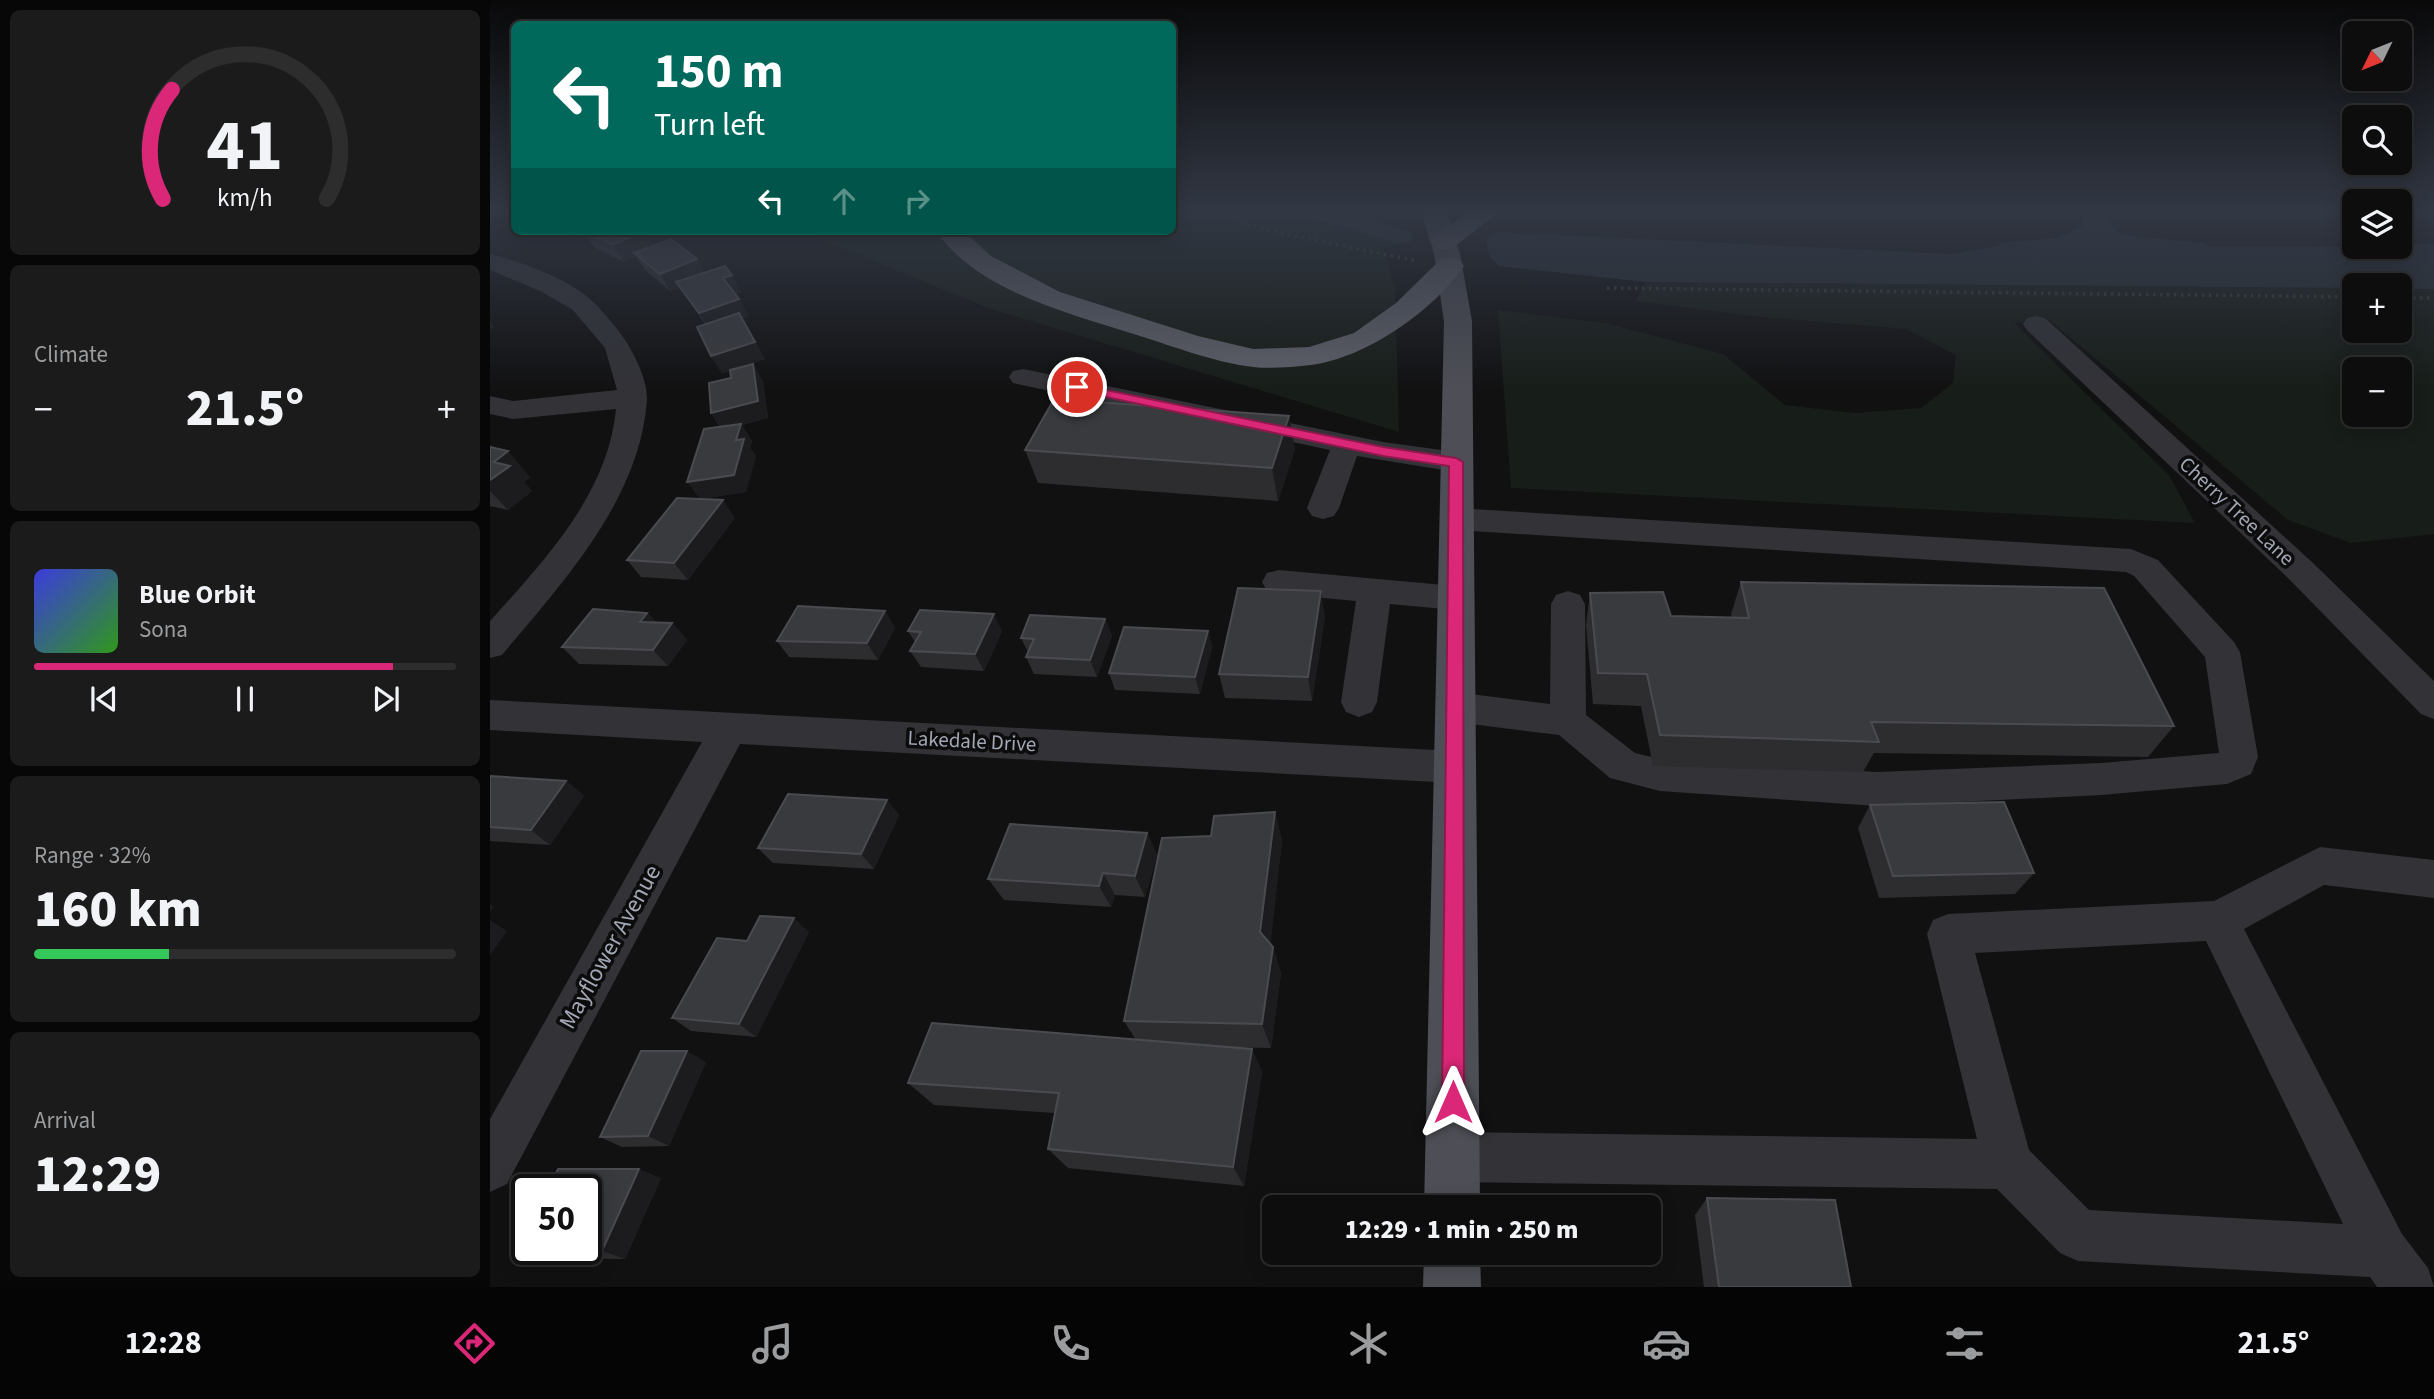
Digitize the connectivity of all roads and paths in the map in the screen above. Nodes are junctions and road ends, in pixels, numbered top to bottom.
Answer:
1 (513, 271) edge
2 (998, 271) edge
3 (1429, 271) edge
4 (1455, 271) edge
5 (1607, 288) dead end
6 (2342, 298) edge
7 (2412, 298) edge
8 (2434, 298) edge
9 (2036, 324) dead end
10 (1023, 376) dead end
11 (634, 399) junction
12 (490, 405) edge
13 (1347, 444) junction
14 (1456, 462) junction
15 (1323, 508) dead end
16 (1456, 519) junction
17 (1279, 582) dead end
18 (1375, 590) junction
19 (1455, 598) junction
20 (1568, 604) dead end
21 (490, 645) edge
22 (1359, 702) dead end
23 (2434, 704) edge
24 (1455, 707) junction
25 (490, 715) edge
26 (1568, 721) junction
27 (729, 728) junction
28 (1454, 767) junction
29 (2434, 879) edge
30 (2218, 921) junction
31 (1452, 1157) junction
32 (2008, 1164) junction
33 (490, 1167) edge
34 (1452, 1195) edge
35 (1452, 1265) edge
36 (2396, 1269) edge
37 (1452, 1287) edge

1 - 11 street
2 - 3 highway
4 - 14 main road
5 - 6 path
7 - 8 path
9 - 23 street, Cherry Tree Lane
10 - 13 street
11 - 12 street
11 - 21 street
13 - 14 street
13 - 15 street
14 - 16 main road
16 - 19 main road
16 - 26 street
17 - 18 street
18 - 19 street
18 - 22 street
19 - 24 main road
20 - 26 street
24 - 26 street
24 - 28 main road
25 - 27 street, Lakedale Drive
27 - 28 street, Lakedale Drive
27 - 33 street, Mayflower Avenue
28 - 31 main road
29 - 30 street
30 - 32 street
30 - 36 street
31 - 32 street
31 - 34 main road
32 - 36 street
35 - 37 main road

